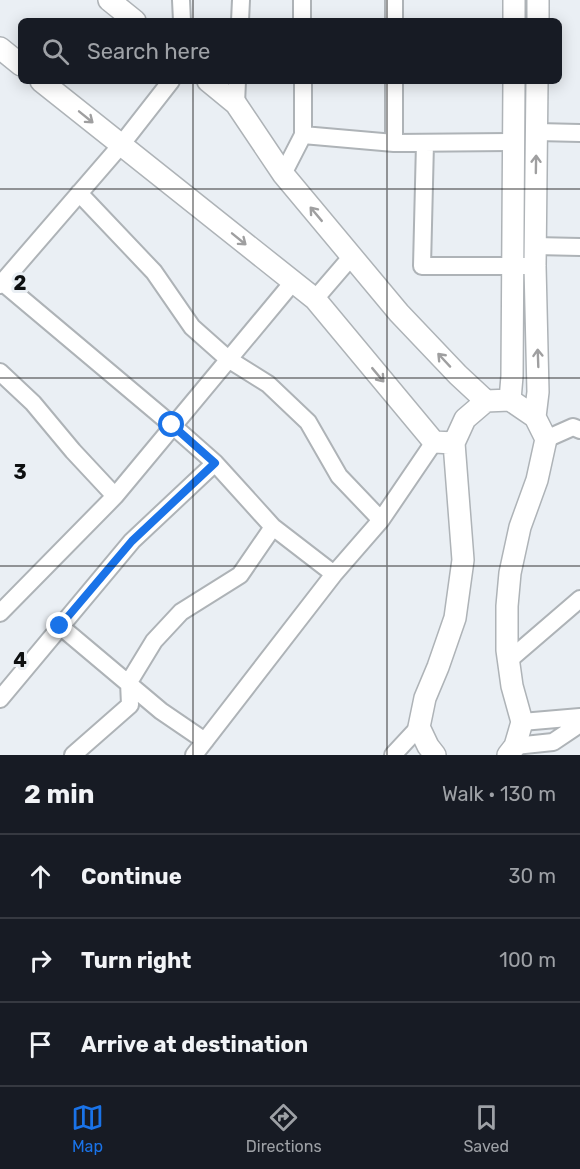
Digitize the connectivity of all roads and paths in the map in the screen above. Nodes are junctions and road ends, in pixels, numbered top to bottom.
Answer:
1 (109, 0) edge
2 (181, 0) edge
3 (241, 0) edge
4 (302, 0) edge
5 (394, 0) edge
6 (514, 0) edge
7 (538, 0) edge
8 (131, 18) edge
9 (182, 18) edge
10 (240, 18) edge
11 (302, 18) edge
12 (394, 18) edge
13 (514, 18) edge
14 (538, 18) edge
15 (0, 48) edge
16 (18, 63) edge
17 (45, 84) edge
18 (169, 84) edge
19 (212, 84) edge
20 (237, 84) edge
21 (303, 84) edge
22 (394, 84) edge
23 (514, 84) edge
24 (537, 84) edge
25 (236, 104) junction
26 (537, 132) junction
27 (580, 133) edge
28 (303, 135) junction
29 (513, 142) junction
30 (394, 143) junction
31 (425, 143) junction
32 (121, 145) junction
33 (283, 174) junction
34 (79, 193) junction
35 (580, 247) edge
36 (352, 256) junction
37 (535, 256) junction
38 (513, 266) junction
39 (293, 282) junction
40 (1, 283) edge
41 (315, 299) junction
42 (228, 359) junction
43 (0, 372) edge
44 (510, 400) junction
45 (486, 401) junction
46 (535, 417) junction
47 (172, 425) junction
48 (578, 427) edge
49 (546, 439) junction
50 (444, 443) junction
51 (215, 463) junction
52 (115, 496) junction
53 (381, 520) junction
54 (273, 527) junction
55 (334, 574) junction
56 (580, 599) edge
57 (0, 613) edge
58 (60, 626) junction
59 (508, 661) junction
60 (129, 682) junction
61 (0, 699) edge
62 (580, 717) edge
63 (522, 722) junction
64 (580, 724) edge
65 (420, 727) junction
66 (205, 741) junction
67 (511, 751) edge
68 (73, 755) edge
69 (194, 755) edge
70 (393, 755) edge
71 (435, 755) edge

1 - 8 street
2 - 9 street
3 - 10 street
4 - 11 street
5 - 12 street
6 - 13 street
7 - 14 street
15 - 16 street
17 -> 32 street
18 - 32 street
19 - 25 street
20 - 25 street
21 - 28 street
22 - 30 street
23 - 29 street
24 - 26 street
25 - 33 street
26 - 27 street
37 -> 26 street
28 - 30 street
28 - 33 street
29 - 31 street
29 - 38 street
30 - 31 street
31 - 38 street
32 - 34 street
32 -> 39 street
36 -> 33 street
34 - 40 street
34 - 42 street
35 - 37 street
36 - 41 street
45 -> 36 street
37 - 38 street
46 -> 37 street
38 - 44 street
39 - 41 street
39 - 42 street
40 - 47 street
41 -> 50 street
42 - 47 street
42 - 53 street
43 - 52 street
44 - 45 street
44 - 46 street
45 - 50 street
46 - 49 street
47 - 51 street
47 - 52 street
48 - 49 street
49 - 59 street
50 - 53 street
50 - 65 street
51 - 54 street
51 - 58 street
52 - 57 street
53 - 55 street
54 - 55 street
54 - 60 street
55 - 66 street
56 - 59 street
58 - 60 street
58 - 61 street
59 - 63 street
60 - 66 street
60 - 68 street
62 - 63 street
63 - 67 street
64 - 67 street
65 - 70 street
65 - 71 street
66 - 69 street

